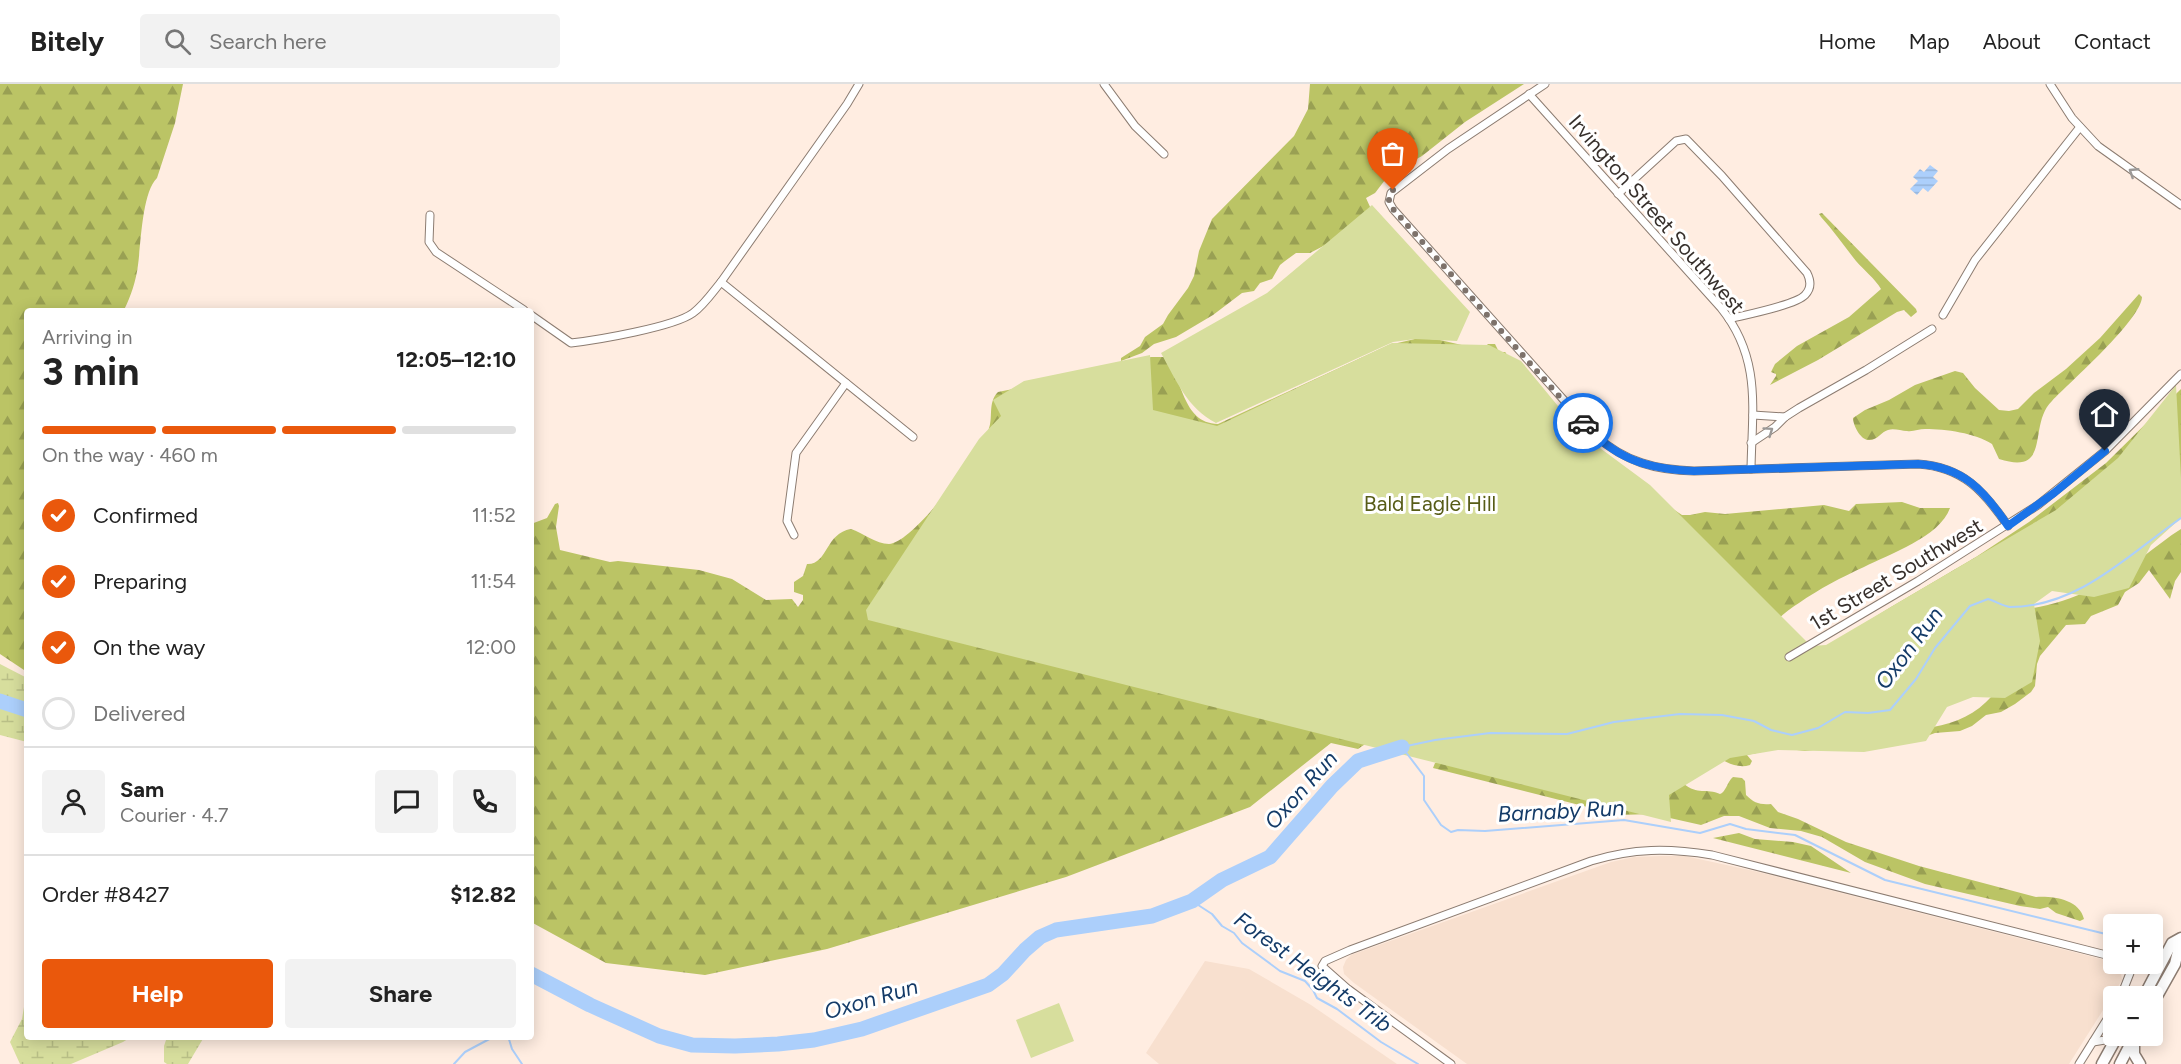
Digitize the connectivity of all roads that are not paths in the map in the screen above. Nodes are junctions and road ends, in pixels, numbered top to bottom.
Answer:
1 (859, 84) edge
2 (1104, 84) edge
3 (1545, 84) edge
4 (2050, 84) edge
5 (1529, 94) junction
6 (2079, 127) junction
7 (1164, 154) dead end
8 (1618, 194) junction
9 (2181, 205) edge
10 (430, 215) dead end
11 (721, 282) junction
12 (521, 308) edge
13 (1943, 315) dead end
14 (534, 317) edge
15 (1729, 319) junction
16 (1932, 329) dead end
17 (2181, 374) edge
18 (846, 383) junction
19 (1753, 415) junction
20 (1785, 417) junction
21 (913, 437) dead end
22 (1751, 442) junction
23 (1751, 469) junction
24 (2008, 526) junction
25 (794, 535) dead end
26 (1789, 657) dead end
27 (2179, 942) edge
28 (2103, 954) edge
29 (2150, 986) edge
30 (2163, 986) edge
31 (2103, 1026) edge
32 (2103, 1040) edge
33 (2093, 1042) junction
34 (2111, 1046) edge
35 (2130, 1046) edge
36 (2134, 1046) edge
37 (1451, 1064) edge
38 (2079, 1064) edge
39 (2102, 1064) edge
40 (2120, 1064) edge
41 (2140, 1064) edge

1 - 11 street
2 - 7 street
3 - 5 street
4 - 6 street
5 - 8 street, Irvington Street Southwest
5 - 23 street
9 -> 6 street
6 - 13 street
8 - 15 street, Irvington Street Southwest
8 - 15 street
10 - 12 street
11 - 14 street
11 - 18 street
15 - 19 street, Irvington Street Southwest
16 - 20 street
17 - 24 street, 1st Street Southwest
18 - 21 street
18 - 25 street
19 - 20 street
19 - 22 street, Irvington Street Southwest
22 -> 20 street
22 - 23 street, Irvington Street Southwest
23 - 24 street
24 - 26 street, 1st Street Southwest
27 - 29 main road
27 - 30 main road
28 - 37 street
31 - 33 street
32 - 33 street
33 - 38 street
34 - 39 main road
35 - 40 main road
36 - 41 main road

